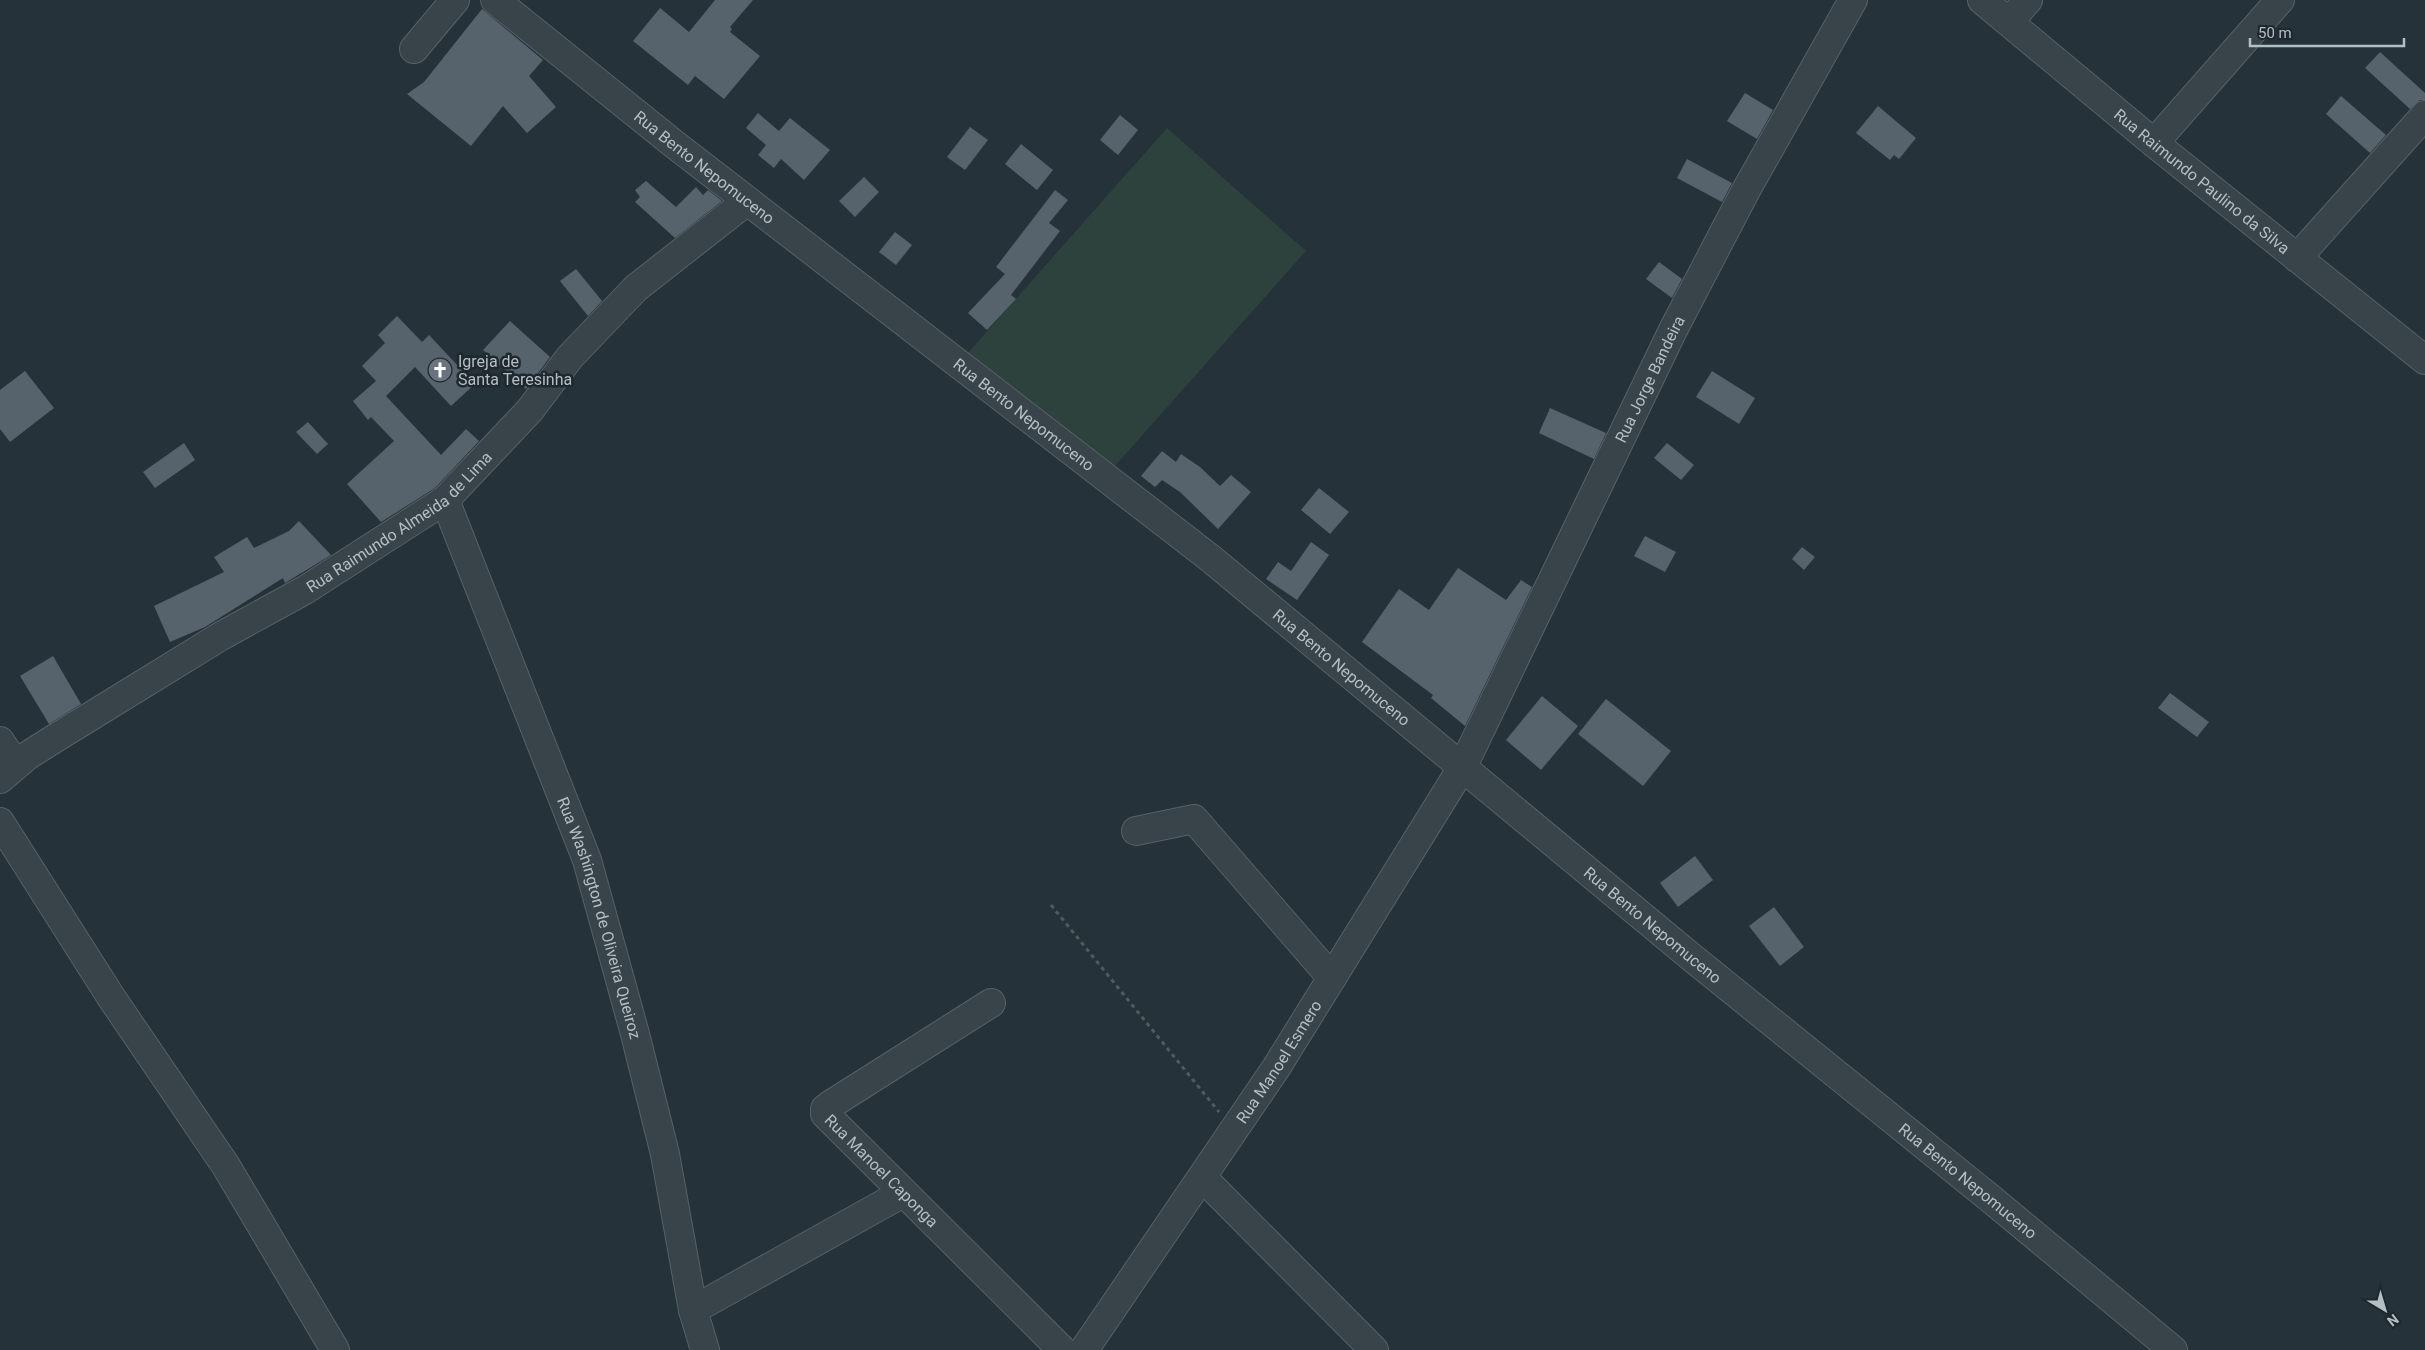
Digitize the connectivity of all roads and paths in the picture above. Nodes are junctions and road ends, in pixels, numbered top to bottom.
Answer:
1 (456, 0) edge
2 (495, 0) edge
3 (1853, 0) edge
4 (1982, 0) edge
5 (2028, 0) edge
6 (2280, 0) edge
7 (2009, 22) junction
8 (414, 49) dead end
9 (2425, 115) edge
10 (2154, 143) junction
11 (747, 201) junction
12 (2297, 258) junction
13 (2425, 360) edge
14 (445, 500) junction
15 (0, 741) edge
16 (1463, 766) junction
17 (8, 772) edge
18 (0, 822) edge
19 (1136, 831) dead end
20 (1051, 905) dead end
21 (1332, 978) junction
22 (991, 1003) dead end
23 (1222, 1117) dead end
24 (1203, 1178) junction
25 (903, 1193) junction
26 (693, 1310) junction
27 (335, 1350) edge
28 (705, 1350) edge
29 (1062, 1350) edge
30 (1084, 1350) edge
31 (1374, 1350) edge
32 (2173, 1350) edge

1 - 8 street
2 - 11 street, Rua Bento Nepomuceno
3 - 16 street, Rua Jorge Bandeira
4 - 7 street, Rua Raimundo Paulino da Silva
5 - 7 street
6 - 10 street
7 - 10 street, Rua Raimundo Paulino da Silva
9 - 12 street
10 - 12 street, Rua Raimundo Paulino da Silva
11 - 14 street, Rua Raimundo Almeida de Lima
11 - 16 street, Rua Bento Nepomuceno
12 - 13 street, Rua Raimundo Paulino da Silva
14 - 17 street, Rua Raimundo Almeida de Lima
14 - 26 street, Rua Washington de Oliveira Queiroz
15 - 17 street
16 - 21 street, Rua Manoel Esmero
16 - 32 street, Rua Bento Nepomuceno
18 - 27 street
19 - 21 street
20 - 23 path
21 - 24 street, Rua Manoel Esmero
22 - 25 street, Rua Manoel Caponga
24 - 30 street, Rua Manoel Esmero
24 - 31 street
25 - 26 street
25 - 29 street, Rua Manoel Caponga
26 - 28 street, Rua Washington de Oliveira Queiroz

